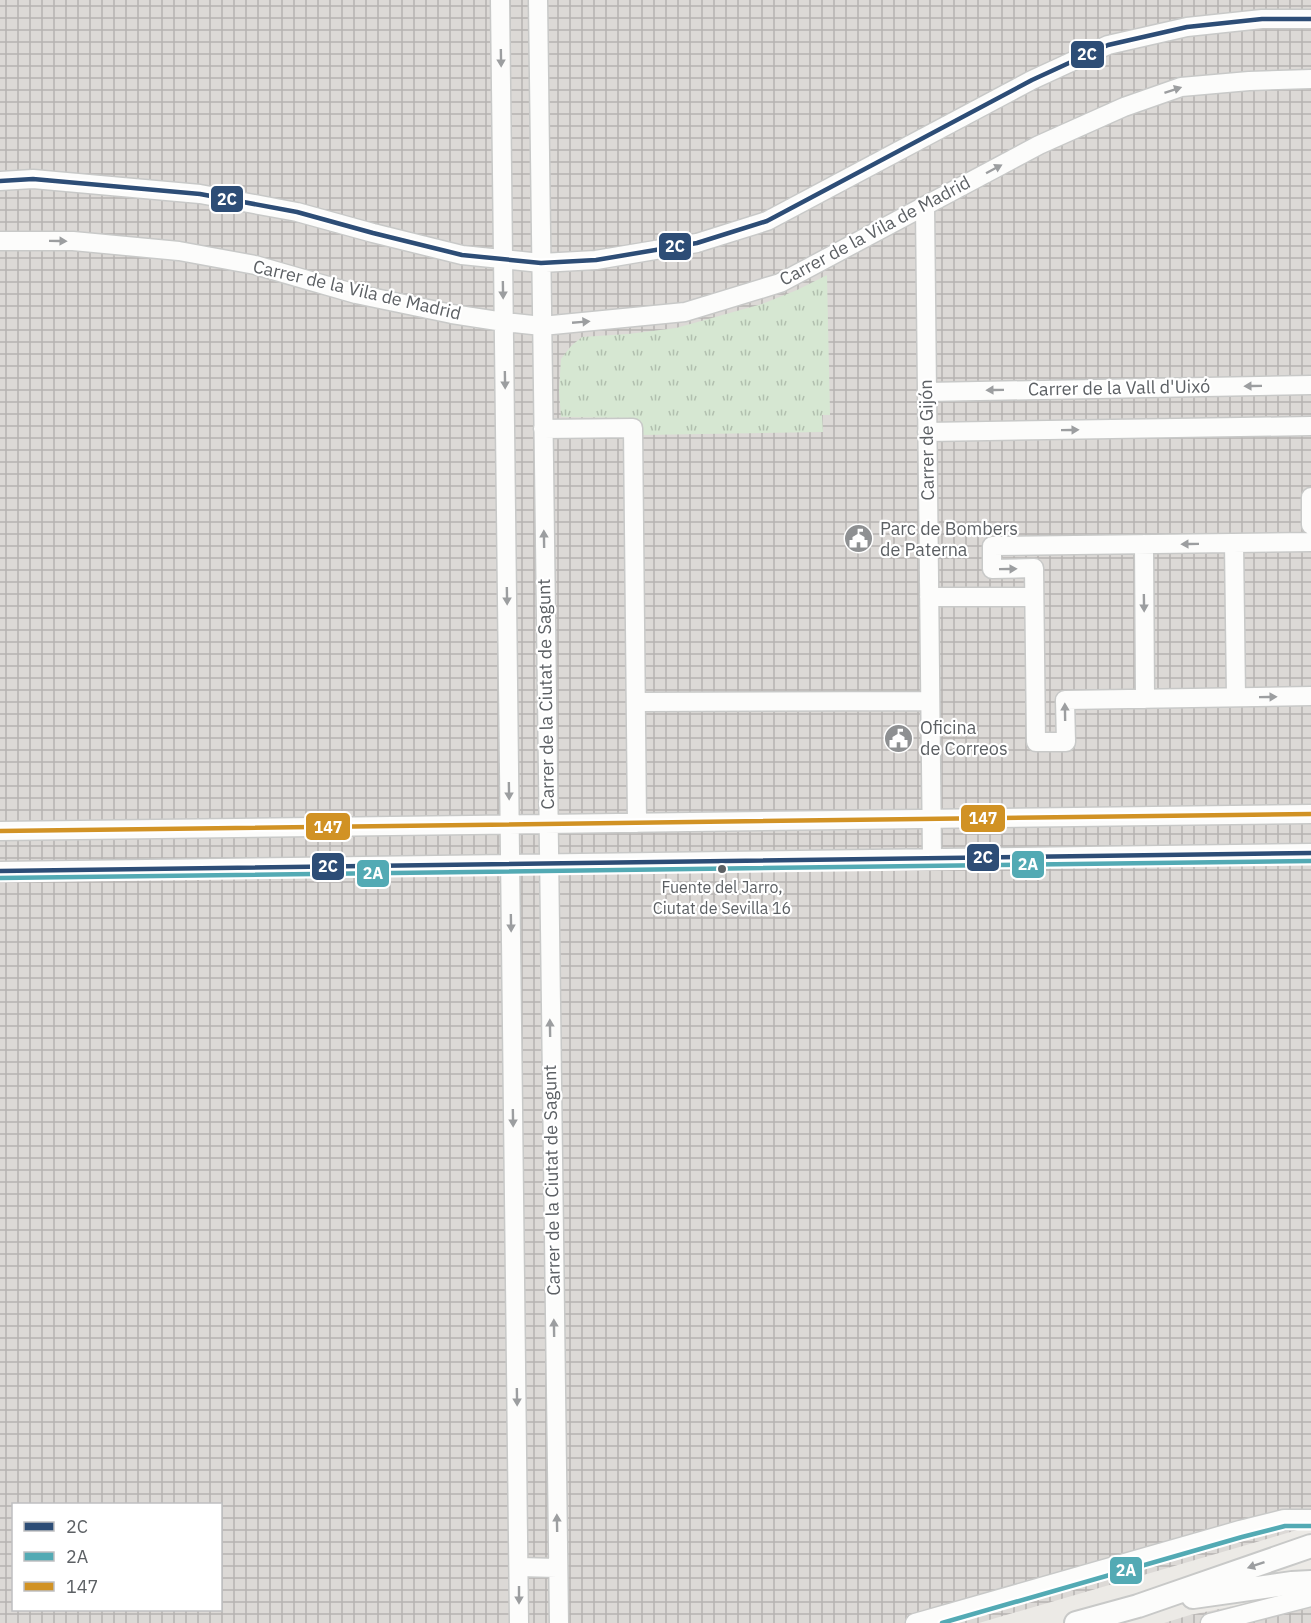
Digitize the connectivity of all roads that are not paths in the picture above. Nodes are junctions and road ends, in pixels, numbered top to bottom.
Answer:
1 (500, 0) edge
2 (538, 0) edge
3 (1311, 19) edge
4 (1311, 79) edge
5 (0, 181) edge
6 (924, 206) junction
7 (0, 241) edge
8 (503, 259) junction
9 (541, 263) junction
10 (504, 322) junction
11 (542, 326) junction
12 (1311, 385) edge
13 (927, 392) junction
14 (1311, 426) edge
15 (543, 429) junction
16 (927, 432) junction
17 (1311, 497) edge
18 (1311, 525) edge
19 (1311, 542) edge
20 (1234, 543) junction
21 (1144, 544) junction
22 (929, 597) junction
23 (1035, 597) junction
24 (1311, 696) edge
25 (1236, 697) junction
26 (1145, 699) junction
27 (930, 701) junction
28 (636, 702) junction
29 (1311, 814) edge
30 (931, 819) junction
31 (637, 822) junction
32 (510, 824) junction
33 (548, 824) junction
34 (0, 831) edge
35 (1311, 853) edge
36 (932, 858) junction
37 (510, 864) junction
38 (548, 864) junction
39 (0, 871) edge
40 (1311, 1519) edge
41 (1311, 1546) edge
42 (519, 1567) junction
43 (557, 1568) junction
44 (1311, 1582) edge
45 (1311, 1597) edge
46 (1138, 1606) junction
47 (519, 1623) edge
48 (558, 1623) edge
49 (915, 1623) edge
50 (1076, 1623) edge
51 (1210, 1623) edge

1 -> 8 street, Carrer de la Ciutat de Sagunt
2 - 9 street, Carrer de la Ciutat de Sagunt
3 - 9 street
6 -> 4 street, Carrer de la Vila de Madrid
5 - 8 street
11 -> 6 street, Carrer de la Vila de Madrid
6 - 13 street, Carrer de Gijón
7 -> 10 street, Carrer de la Vila de Madrid
8 - 9 street
8 -> 10 street, Carrer de la Ciutat de Sagunt
9 - 11 street, Carrer de la Ciutat de Sagunt
10 - 11 street, Carrer de la Vila de Madrid
10 -> 32 street, Carrer de la Ciutat de Sagunt
11 - 15 street, Carrer de la Ciutat de Sagunt
12 -> 13 street, Carrer de la Vall d'Uixó
13 - 16 street, Carrer de Gijón
16 -> 14 street
15 - 28 street
33 -> 15 street, Carrer de la Ciutat de Sagunt
16 - 22 street, Carrer de Gijón
17 - 18 street
19 - 20 street
20 -> 21 street
20 - 25 street
21 -> 23 street
21 -> 26 street
22 - 23 street
22 - 27 street, Carrer de Gijón
23 -> 26 street
25 -> 24 street
25 - 26 street
27 - 28 street
27 - 30 street, Carrer de Gijón
28 - 31 street
29 - 30 street
30 - 31 street
30 - 36 street, Carrer de Gijón
31 - 33 street
32 - 33 street
32 - 34 street
32 - 37 street, Carrer de la Ciutat de Sagunt
33 - 38 street, Carrer de la Ciutat de Sagunt
35 - 36 street
36 - 38 street
37 - 38 street
37 - 39 street
37 -> 42 street, Carrer de la Ciutat de Sagunt
43 -> 38 street, Carrer de la Ciutat de Sagunt
40 - 49 street
41 -> 46 street
42 - 43 street
42 -> 47 street, Carrer de la Ciutat de Sagunt
43 - 48 street, Carrer de la Ciutat de Sagunt
44 - 46 street
45 - 51 street
46 - 50 street

